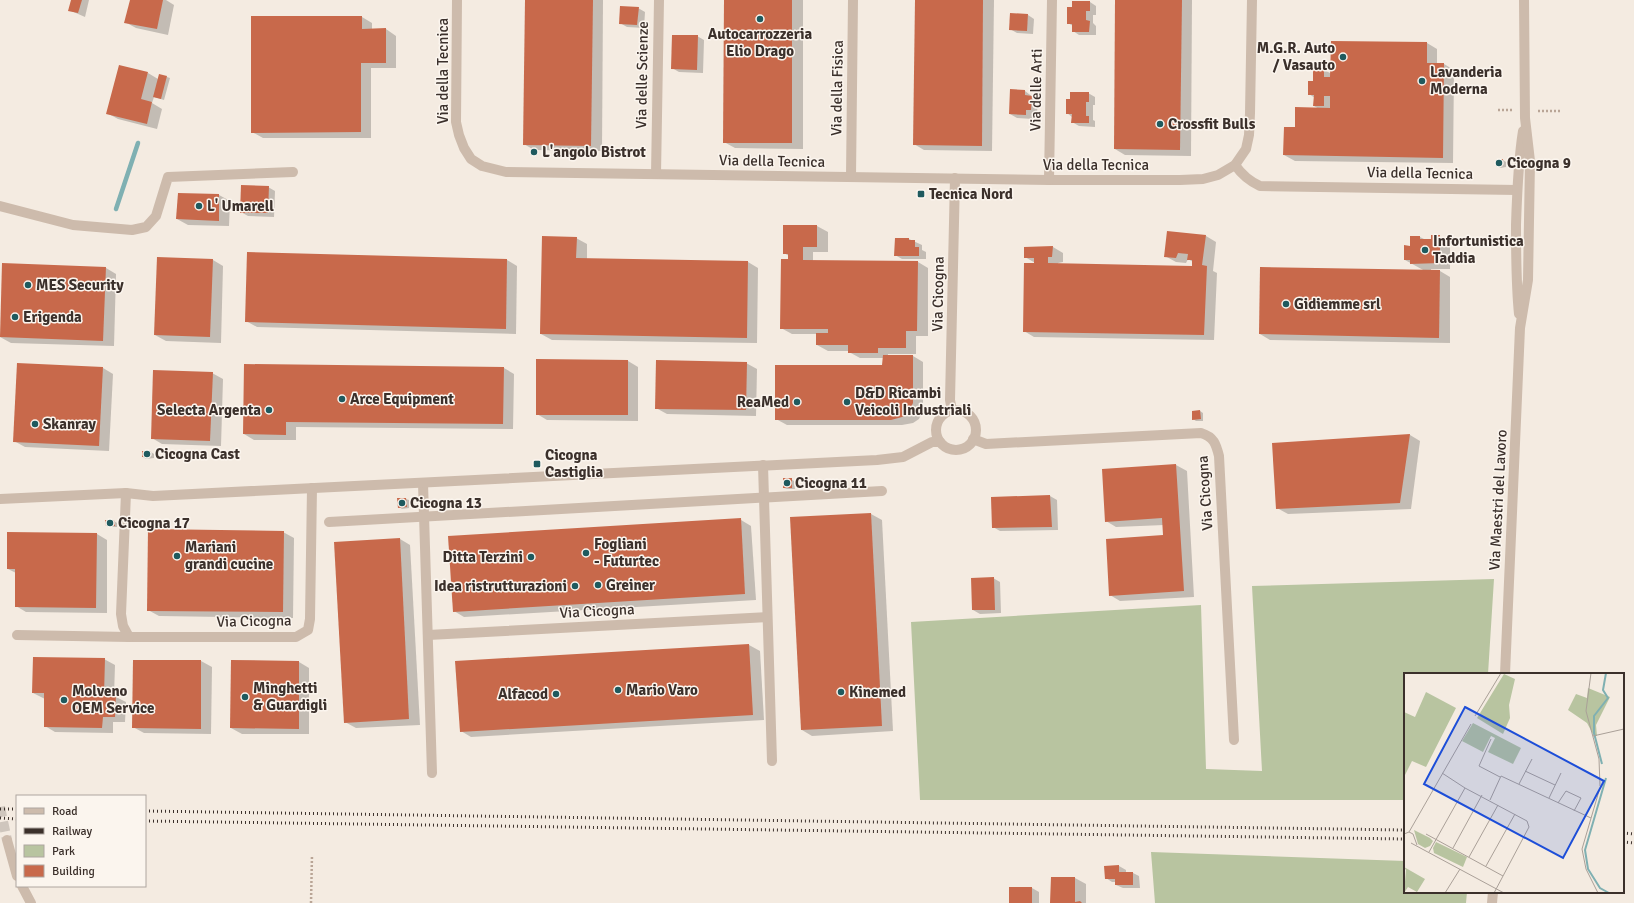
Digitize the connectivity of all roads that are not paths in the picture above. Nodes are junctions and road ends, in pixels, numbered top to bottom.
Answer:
1 (458, 0) edge
2 (659, 0) edge
3 (853, 0) edge
4 (1052, 0) edge
5 (1252, 0) edge
6 (1524, 0) edge
7 (1525, 118) junction
8 (1235, 165) junction
9 (293, 172) dead end
10 (656, 174) junction
11 (851, 176) junction
12 (955, 178) junction
13 (1050, 180) junction
14 (1517, 190) junction
15 (0, 206) edge
16 (1520, 328) junction
17 (952, 411) junction
18 (973, 439) junction
19 (940, 442) junction
20 (763, 465) junction
21 (423, 483) junction
22 (312, 488) junction
23 (882, 491) dead end
24 (126, 493) junction
25 (764, 498) junction
26 (0, 499) edge
27 (424, 516) junction
28 (328, 522) dead end
29 (767, 617) junction
30 (17, 635) dead end
31 (428, 635) junction
32 (129, 637) junction
33 (1505, 673) edge
34 (1234, 740) dead end
35 (772, 760) dead end
36 (432, 773) dead end
37 (7, 840) tunnel mouth
38 (16, 872) edge
39 (23, 887) edge
40 (1493, 893) edge
41 (31, 903) edge
42 (1492, 903) edge

1 - 10 street, Via della Tecnica
2 - 10 street, Via delle Scienze
3 - 11 street, Via della Fisica
4 - 13 street, Via delle Arti
5 - 8 street, Via della Tecnica
6 - 7 street, Via Maestri del Lavoro
7 - 14 street, Via Maestri del Lavoro
7 - 16 street, Via Maestri del Lavoro
8 - 13 street, Via della Tecnica
8 - 14 street, Via della Tecnica
9 - 15 street
10 - 11 street, Via della Tecnica
11 - 12 street, Via della Tecnica
12 - 13 street, Via della Tecnica
12 - 17 street, Via Cicogna
14 - 16 street, Via Maestri del Lavoro
16 - 33 street, Via Maestri del Lavoro
17 - 18 street
17 - 19 street
18 - 19 street
18 - 34 street, Via Cicogna
19 - 20 street
20 - 21 street
20 - 25 street
21 - 22 street
21 - 27 street
22 - 24 street
22 - 32 street, Via Cicogna
23 - 25 street
24 - 26 street
24 - 32 street
25 - 27 street
25 - 29 street
27 - 28 street
27 - 31 street
29 - 31 street, Via Cicogna
29 - 35 street
30 - 32 street, Via Cicogna
31 - 36 street
37 - 38 street
39 - 41 street
40 - 42 street

